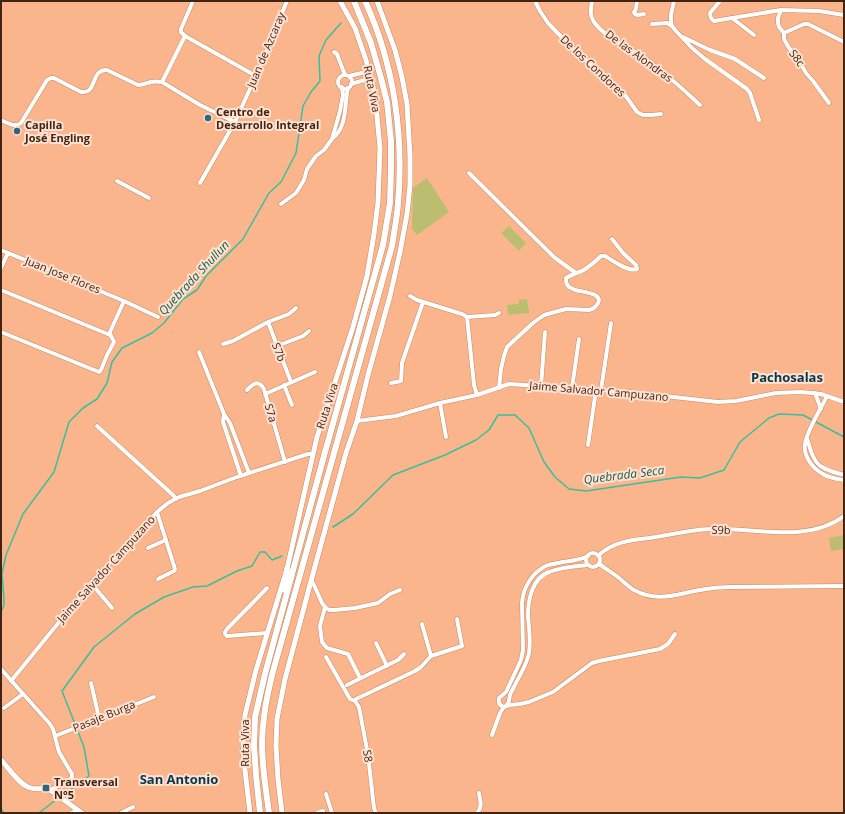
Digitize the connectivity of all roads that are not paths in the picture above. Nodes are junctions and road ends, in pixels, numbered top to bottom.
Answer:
1 (193, 1) edge
2 (287, 1) edge
3 (340, 1) edge
4 (354, 1) edge
5 (365, 1) edge
6 (377, 1) edge
7 (535, 1) edge
8 (592, 1) edge
9 (637, 1) edge
10 (674, 1) edge
11 (720, 1) edge
12 (781, 10) junction
13 (644, 14) dead end
14 (844, 15) edge
15 (732, 18) junction
16 (652, 24) dead end
17 (672, 26) junction
18 (784, 33) junction
19 (183, 34) junction
20 (754, 35) dead end
21 (680, 36) junction
22 (844, 42) edge
23 (334, 52) dead end
24 (259, 58) dead end
25 (264, 60) junction
26 (368, 67) junction
27 (256, 76) junction
28 (347, 76) junction
29 (764, 78) dead end
30 (162, 82) junction
31 (372, 83) junction
32 (351, 84) junction
33 (342, 88) junction
34 (348, 88) junction
35 (829, 103) dead end
36 (700, 105) dead end
37 (661, 114) dead end
38 (1, 120) edge
39 (759, 120) dead end
40 (235, 122) junction
41 (332, 139) junction
42 (469, 173) dead end
43 (116, 180) dead end
44 (200, 183) dead end
45 (149, 198) dead end
46 (281, 204) dead end
47 (612, 239) dead end
48 (1, 250) edge
49 (8, 253) junction
50 (1, 268) edge
51 (576, 273) junction
52 (1, 290) edge
53 (410, 296) dead end
54 (124, 301) junction
55 (423, 302) junction
56 (296, 308) dead end
57 (499, 313) dead end
58 (158, 317) dead end
59 (467, 317) junction
60 (268, 322) junction
61 (611, 323) dead end
62 (309, 331) dead end
63 (1, 332) edge
64 (545, 332) dead end
65 (110, 335) junction
66 (580, 340) dead end
67 (223, 344) dead end
68 (277, 346) junction
69 (199, 352) dead end
70 (315, 372) dead end
71 (291, 382) junction
72 (391, 383) dead end
73 (284, 385) junction
74 (541, 386) junction
75 (499, 388) junction
76 (572, 388) junction
77 (247, 390) dead end
78 (598, 390) junction
79 (815, 393) junction
80 (265, 394) junction
81 (477, 395) junction
82 (828, 396) junction
83 (844, 402) edge
84 (440, 403) junction
85 (292, 405) dead end
86 (820, 411) junction
87 (224, 414) junction
88 (357, 421) junction
89 (97, 426) dead end
90 (446, 437) dead end
91 (807, 438) junction
92 (588, 445) dead end
93 (313, 454) junction
94 (285, 462) junction
95 (249, 473) junction
96 (844, 475) edge
97 (241, 476) junction
98 (844, 480) edge
99 (176, 499) junction
100 (157, 512) junction
101 (844, 516) edge
102 (166, 540) junction
103 (148, 548) dead end
104 (599, 555) junction
105 (588, 556) junction
106 (599, 564) junction
107 (588, 565) junction
108 (286, 569) junction
109 (158, 579) dead end
110 (311, 581) junction
111 (91, 583) junction
112 (844, 586) edge
113 (267, 588) dead end
114 (400, 590) dead end
115 (283, 605) junction
116 (325, 607) junction
117 (112, 608) dead end
118 (457, 620) dead end
119 (422, 624) dead end
120 (267, 633) junction
121 (675, 634) dead end
122 (376, 643) dead end
123 (404, 654) dead end
124 (431, 656) junction
125 (326, 657) dead end
126 (387, 666) junction
127 (1, 668) edge
128 (360, 678) junction
129 (11, 681) junction
130 (91, 683) dead end
131 (347, 685) dead end
132 (23, 694) junction
133 (154, 697) dead end
134 (355, 701) junction
135 (505, 707) junction
136 (4, 708) dead end
137 (99, 718) junction
138 (492, 735) dead end
139 (55, 736) junction
140 (1, 760) edge
141 (50, 790) junction
142 (479, 793) dead end
143 (326, 794) dead end
144 (133, 807) dead end
145 (80, 811) edge
146 (323, 811) dead end
147 (71, 813) edge
148 (121, 813) edge
149 (250, 813) edge
150 (260, 813) edge
151 (269, 813) edge
152 (282, 813) edge
153 (317, 813) edge
154 (332, 813) edge
155 (376, 813) edge
156 (476, 813) edge

1 - 19 street
2 - 25 street, Juan de Azcaray
3 - 26 main road, Ruta Viva
4 - 115 highway, Ruta Viva
5 - 151 highway, Ruta Viva
6 - 88 main road
7 - 37 street, De los Condores
8 - 36 street, De las Alondras
9 - 13 street
10 - 17 street
11 - 15 street
12 - 14 street
12 - 15 street
12 - 18 street, S8c
15 - 20 street
16 - 17 street
17 - 21 street
18 - 22 street
18 - 35 street, S8c
19 - 27 street
19 - 30 street
21 - 29 street
21 - 39 street
23 - 28 street
24 - 25 street
25 - 27 street, Juan de Azcaray
26 - 28 street
26 - 31 main road, Ruta Viva
27 - 40 street, Juan de Azcaray
28 - 32 street
28 - 33 street
30 - 38 street
30 - 40 street
31 - 32 street
31 - 93 main road, Ruta Viva
32 - 34 street
33 - 34 street
33 - 41 street
34 - 41 street
40 - 44 street, Juan de Azcaray
41 - 46 street
42 - 51 street
43 - 45 street
47 - 51 street
48 - 49 street, Juan Jose Flores
49 - 50 street
49 - 54 street, Juan Jose Flores
51 - 75 street
52 - 65 street
53 - 55 street
54 - 58 street, Juan Jose Flores
54 - 65 street
55 - 59 street
55 - 72 street
56 - 60 street
57 - 59 street
59 - 81 street
60 - 67 street
60 - 68 street, S7b
61 - 78 street
62 - 68 street
63 - 65 street
64 - 74 street
66 - 76 street
68 - 71 street, S7b
69 - 87 street
70 - 71 street, S7a
71 - 73 street, S7a
73 - 80 street, S7a
73 - 85 street
74 - 75 street, Jaime Salvador Campuzano
74 - 76 street, Jaime Salvador Campuzano
75 - 81 street, Jaime Salvador Campuzano
76 - 78 street, Jaime Salvador Campuzano
77 - 80 street
78 - 79 street, Jaime Salvador Campuzano
78 - 92 street
79 - 82 street, Jaime Salvador Campuzano
79 - 86 street
80 - 94 street, S7a
81 - 84 street, Jaime Salvador Campuzano
82 - 83 street, Jaime Salvador Campuzano
82 - 86 street
84 - 88 street, Jaime Salvador Campuzano
84 - 90 street
86 - 91 street
87 - 95 street
87 - 97 street
88 - 110 main road
89 - 99 street
91 - 96 street
91 - 98 street
93 - 94 street, Jaime Salvador Campuzano
93 - 108 main road, Ruta Viva
94 - 95 street, Jaime Salvador Campuzano
95 - 97 street, Jaime Salvador Campuzano
97 - 99 street, Jaime Salvador Campuzano
99 - 100 street, Jaime Salvador Campuzano
100 - 102 street
100 - 111 street, Jaime Salvador Campuzano
101 - 104 street, S9b
102 - 103 street
102 - 109 street
104 - 105 street
104 - 106 street
105 - 107 street
105 - 135 street
106 - 107 street
106 - 112 street
107 - 135 street
108 - 115 highway
108 - 120 main road, Ruta Viva
110 - 116 street
110 - 152 main road
111 - 117 street
111 - 129 street, Jaime Salvador Campuzano
113 - 120 street
114 - 116 street
115 - 150 highway, Ruta Viva
116 - 128 street
118 - 124 street
119 - 124 street
120 - 149 main road, Ruta Viva
121 - 135 street
122 - 126 street
123 - 126 street
124 - 134 street
125 - 134 street, S8
126 - 128 street
127 - 129 street
128 - 131 street
129 - 132 street
130 - 137 street
132 - 136 street
132 - 139 street
133 - 137 street, Pasaje Burga
134 - 155 street, S8
135 - 138 street
137 - 139 street, Pasaje Burga
139 - 141 street
140 - 141 main road
141 - 145 main road
142 - 156 street
143 - 154 street
144 - 148 street
145 - 147 street
146 - 153 street

